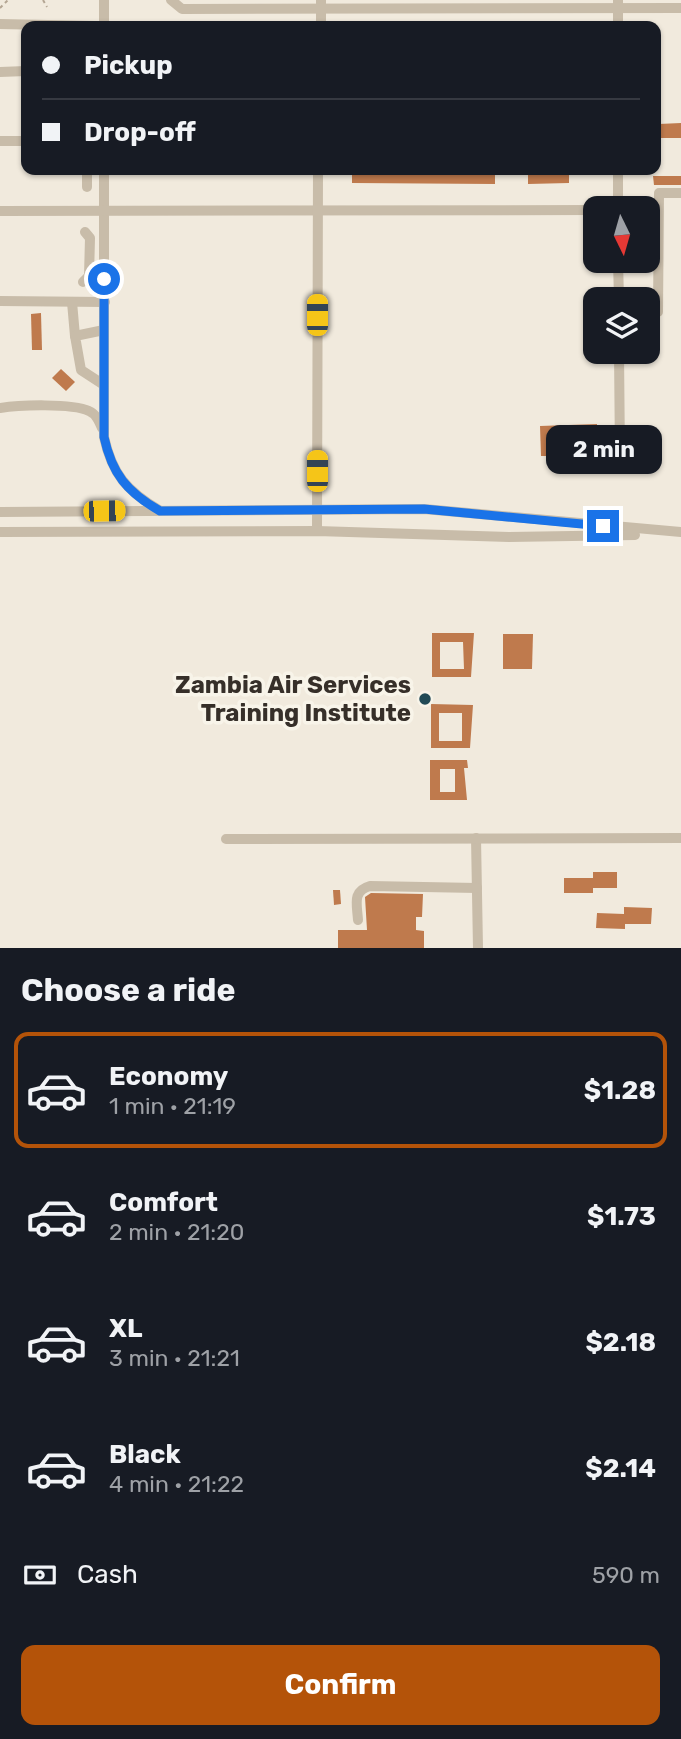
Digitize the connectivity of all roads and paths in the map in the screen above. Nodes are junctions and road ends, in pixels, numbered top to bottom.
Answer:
1 (8, 0) edge
2 (43, 0) edge
3 (104, 0) edge
4 (171, 0) edge
5 (321, 4) edge
6 (458, 4) edge
7 (517, 4) edge
8 (618, 4) edge
9 (47, 6) dead end
10 (0, 8) edge
11 (681, 8) edge
12 (104, 21) edge
13 (0, 24) edge
14 (21, 24) edge
15 (21, 71) edge
16 (0, 72) edge
17 (0, 141) edge
18 (21, 141) edge
19 (87, 175) edge
20 (104, 175) edge
21 (318, 175) edge
22 (618, 175) edge
23 (87, 187) dead end
24 (681, 192) edge
25 (618, 196) edge
26 (317, 210) junction
27 (583, 210) edge
28 (0, 211) edge
29 (104, 211) junction
30 (85, 232) dead end
31 (83, 282) dead end
32 (658, 287) edge
33 (0, 301) edge
34 (72, 302) junction
35 (104, 302) junction
36 (104, 330) junction
37 (75, 336) junction
38 (619, 364) edge
39 (104, 385) junction
40 (0, 408) edge
41 (104, 437) junction
42 (620, 458) dead end
43 (317, 508) junction
44 (160, 511) junction
45 (0, 512) edge
46 (317, 531) junction
47 (0, 532) edge
48 (681, 533) edge
49 (476, 838) junction
50 (681, 838) edge
51 (226, 839) dead end
52 (477, 888) junction
53 (358, 920) dead end
54 (478, 948) edge

1 - 10 path
2 - 9 path
3 - 12 lane
4 - 5 lane
5 - 6 lane
6 - 7 lane
7 - 8 lane
8 - 11 lane
13 - 14 lane
15 - 16 lane
17 - 18 lane
19 - 23 lane
20 - 29 lane
21 - 26 lane
22 - 25 lane
24 - 32 lane
26 - 27 lane
26 - 29 lane
26 - 43 lane
28 - 29 lane
29 - 35 lane
30 - 31 lane
33 - 34 lane
34 - 35 lane
34 - 37 lane
35 - 36 lane
36 - 37 lane
36 - 39 lane
37 - 39 lane
38 - 42 lane
39 - 41 lane
40 - 41 lane
41 - 44 lane
43 - 44 lane
43 - 46 lane
43 - 48 lane
44 - 45 lane
46 - 47 lane
46 - 48 lane
49 - 50 lane
49 - 51 lane
49 - 52 lane
52 - 53 lane
52 - 54 lane

